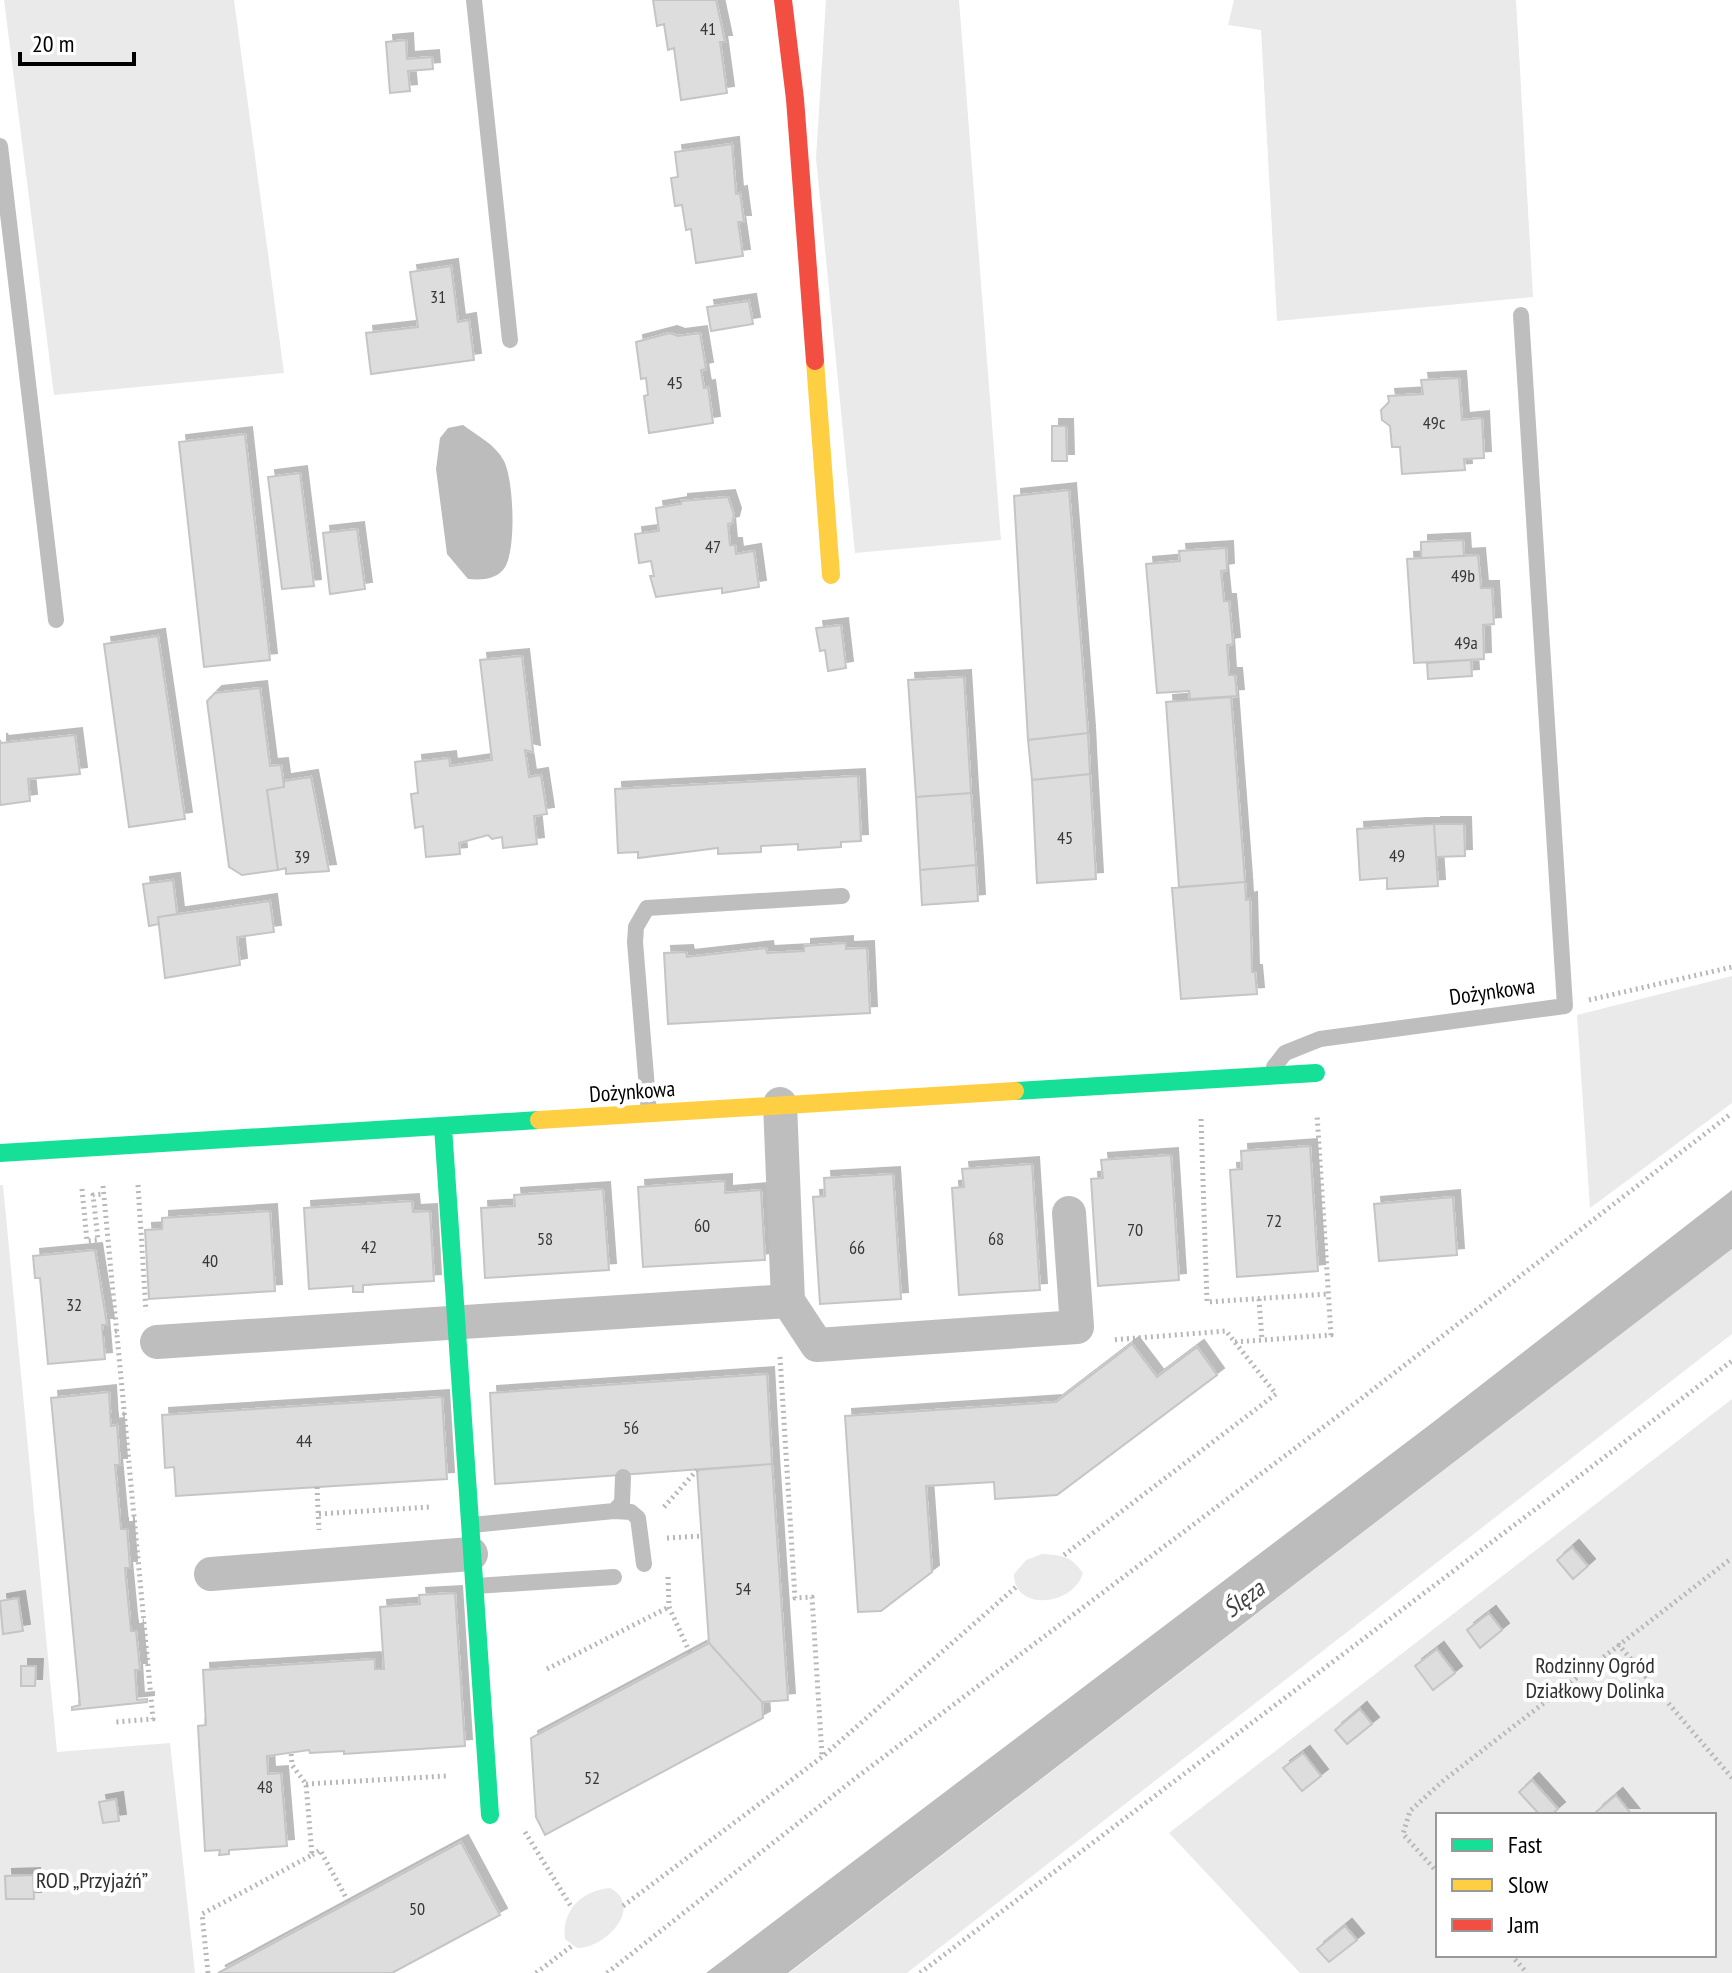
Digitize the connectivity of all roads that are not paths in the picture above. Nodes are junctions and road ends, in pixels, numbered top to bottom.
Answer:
1 (474, 0) edge
2 (783, 0) edge
3 (0, 146) edge
4 (1521, 315) dead end
5 (510, 340) dead end
6 (831, 575) dead end
7 (56, 620) dead end
8 (842, 896) dead end
9 (1316, 1073) dead end
10 (1268, 1075) junction
11 (780, 1104) junction
12 (649, 1115) junction
13 (443, 1127) junction
14 (0, 1153) edge
15 (1069, 1213) dead end
16 (782, 1301) junction
17 (458, 1324) junction
18 (152, 1333) road end
19 (623, 1477) dead end
20 (614, 1511) junction
21 (472, 1555) junction
22 (644, 1564) dead end
23 (211, 1574) dead end
24 (614, 1577) dead end
25 (490, 1815) dead end

1 - 5 lane
2 - 6 street
3 - 7 lane
4 - 10 lane, Dożynkowa
8 - 12 lane
9 - 10 street, Dożynkowa
10 - 11 street, Dożynkowa
11 - 12 street, Dożynkowa
11 - 16 street
12 - 13 street, Dożynkowa
13 - 14 street, Dożynkowa
13 - 17 street
15 - 16 street
16 - 17 street
17 - 18 street
17 - 21 street
19 - 20 lane
20 - 21 lane
20 - 22 lane
21 - 23 street
21 - 24 lane
21 - 25 street

